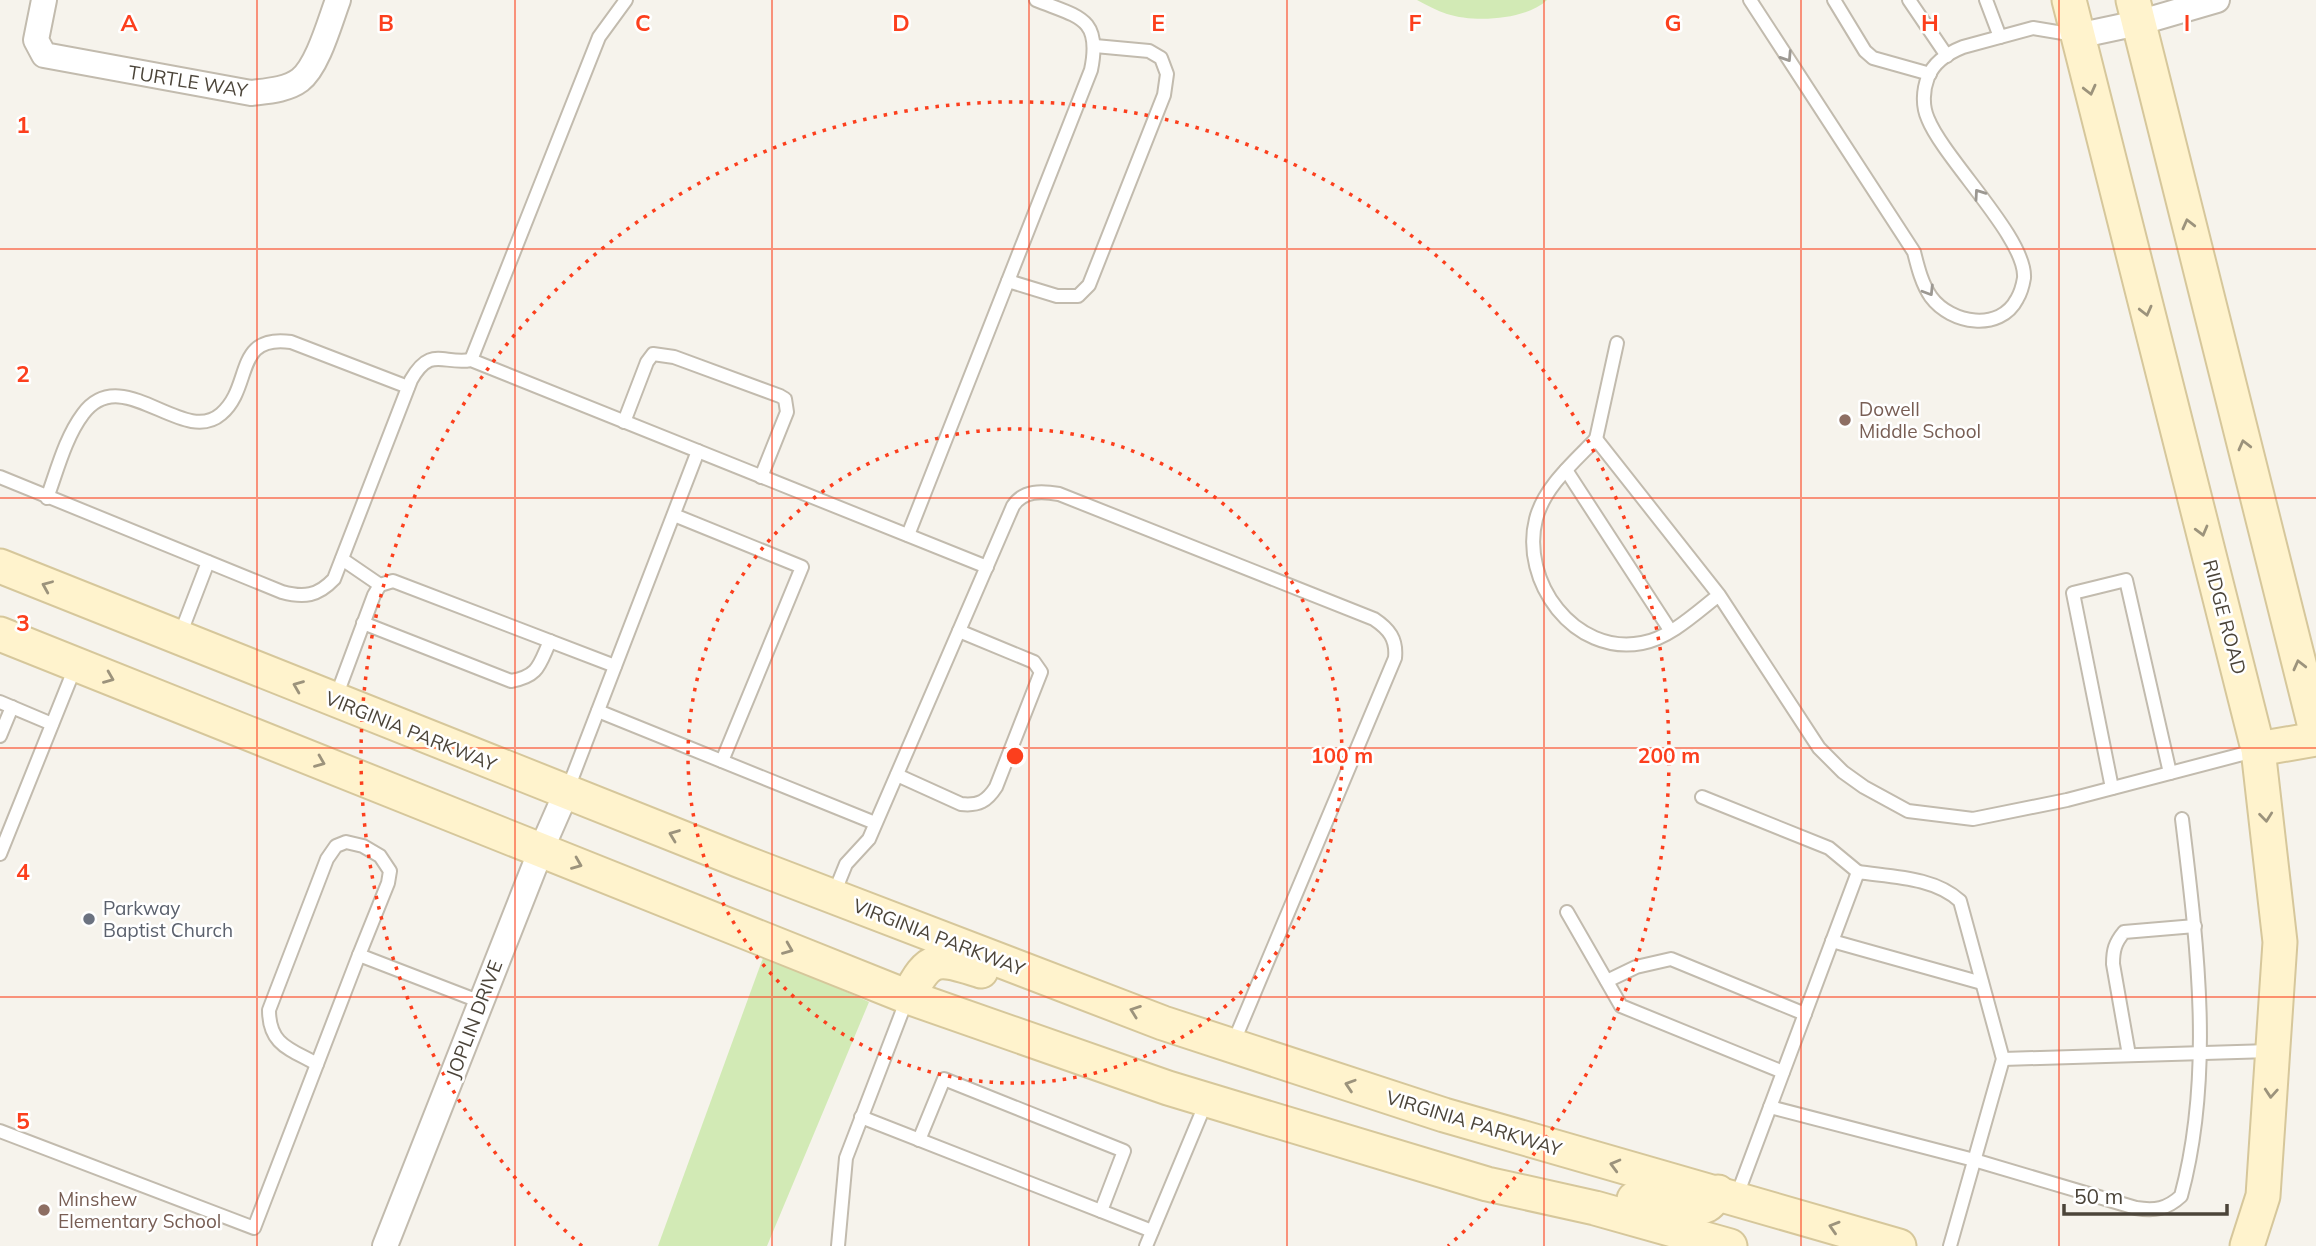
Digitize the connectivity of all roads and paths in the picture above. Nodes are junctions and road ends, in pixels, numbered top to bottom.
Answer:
1 (44, 0) edge
2 (338, 0) edge
3 (626, 0) edge
4 (1035, 0) edge
5 (1750, 0) edge
6 (1834, 0) edge
7 (1909, 0) edge
8 (1986, 0) edge
9 (2068, 0) edge
10 (2217, 0) edge
11 (2135, 12) edge
12 (2077, 36) junction
13 (2000, 37) junction
14 (1095, 46) junction
15 (1947, 56) junction
16 (1930, 74) junction
17 (1008, 281) junction
18 (1617, 343) dead end
19 (471, 360) junction
20 (408, 387) junction
21 (624, 422) junction
22 (1596, 439) junction
23 (698, 452) junction
24 (1566, 470) junction
25 (0, 477) edge
26 (761, 477) junction
27 (47, 498) junction
28 (674, 515) junction
29 (908, 536) junction
30 (342, 559) junction
31 (208, 562) junction
32 (0, 566) edge
33 (987, 567) junction
34 (380, 585) junction
35 (1719, 595) junction
36 (363, 623) junction
37 (1670, 630) junction
38 (959, 631) junction
39 (0, 634) edge
40 (178, 639) junction
41 (550, 641) junction
42 (76, 664) junction
43 (615, 666) junction
44 (335, 701) junction
45 (6, 705) edge
46 (598, 711) junction
47 (52, 724) junction
48 (2316, 732) edge
49 (0, 736) edge
50 (2316, 739) edge
51 (2258, 750) junction
52 (722, 761) junction
53 (2170, 773) junction
54 (897, 775) junction
55 (2112, 788) junction
56 (566, 793) junction
57 (1702, 797) dead end
58 (2182, 819) dead end
59 (875, 823) junction
60 (541, 850) junction
61 (0, 854) edge
62 (1858, 872) junction
63 (833, 897) junction
64 (1567, 912) dead end
65 (2195, 926) junction
66 (1832, 941) junction
67 (359, 955) junction
68 (1607, 981) junction
69 (1982, 983) junction
70 (1084, 992) junction
71 (908, 997) junction
72 (481, 1002) junction
73 (1805, 1014) junction
74 (1232, 1046) junction
75 (2274, 1050) junction
76 (2199, 1053) junction
77 (2129, 1055) junction
78 (2003, 1059) junction
79 (317, 1064) junction
80 (1783, 1072) junction
81 (1208, 1100) junction
82 (1770, 1107) junction
83 (861, 1117) junction
84 (0, 1131) edge
85 (919, 1140) junction
86 (1974, 1160) junction
87 (1487, 1184) junction
88 (1727, 1195) junction
89 (1101, 1211) junction
90 (1152, 1231) junction
91 (385, 1246) edge
92 (838, 1246) edge
93 (1146, 1246) edge
94 (1730, 1246) edge
95 (1899, 1246) edge
96 (1950, 1246) edge
97 (2247, 1246) edge

1 - 2 street, TURTLE WAY
3 - 19 lane
4 - 14 lane
5 -> 16 lane
6 - 16 lane
7 - 15 lane
8 - 13 lane
9 - 12 main road, RIDGE ROAD
10 - 11 street
11 - 12 street
48 -> 11 main road
12 - 13 lane
12 -> 51 main road, RIDGE ROAD
13 - 15 lane
14 - 17 lane
14 - 17 lane
15 - 16 lane
17 - 29 lane
18 - 22 lane
19 - 20 lane
19 - 21 lane
20 - 27 lane
20 - 30 lane
21 - 23 lane
21 - 26 lane
22 - 24 lane
22 - 35 lane
23 - 26 lane
23 - 28 lane
24 - 37 lane
24 - 37 lane
25 - 27 lane
26 - 29 lane
27 - 31 lane
28 - 43 lane
28 - 52 lane
29 - 33 lane
30 - 31 lane
30 - 34 lane
31 - 40 lane
40 -> 32 main road, VIRGINIA PARKWAY
33 - 38 lane
33 - 74 lane
34 - 36 lane
34 - 41 lane
35 - 37 lane
35 - 55 lane
36 - 41 lane
36 - 44 lane
38 - 54 lane
38 - 54 lane
39 - 42 main road
44 -> 40 main road, VIRGINIA PARKWAY
41 - 43 lane
42 - 47 lane
42 -> 60 main road
43 - 46 lane
44 - 56 main road, VIRGINIA PARKWAY
45 - 47 lane
45 - 49 lane
46 - 52 lane
46 - 56 lane
47 - 61 lane
50 - 51 main road
51 - 53 lane
51 -> 75 main road, RIDGE ROAD
52 - 59 lane
53 - 55 lane
53 - 55 lane
54 - 59 lane
56 - 60 street, JOPLIN DRIVE
63 -> 56 main road, VIRGINIA PARKWAY
57 - 62 lane
58 - 65 lane
59 - 63 lane
60 -> 71 main road
60 - 72 street, JOPLIN DRIVE
62 - 66 lane
62 - 69 lane
63 - 70 main road, VIRGINIA PARKWAY
64 - 68 lane
65 - 76 lane
65 - 77 lane
66 - 69 lane
66 - 73 lane
67 - 72 lane
67 - 79 lane
67 - 79 lane
68 - 73 lane
68 - 80 lane
69 - 78 lane
70 - 71 main road
74 -> 70 main road, VIRGINIA PARKWAY
71 - 81 main road
71 - 83 lane
72 - 91 street, JOPLIN DRIVE
73 - 80 lane
88 -> 74 main road, VIRGINIA PARKWAY
75 - 76 lane
75 -> 97 main road, RIDGE ROAD
76 - 77 lane
76 - 86 lane
77 - 78 lane
78 - 86 lane
79 - 84 lane
80 - 82 lane
81 - 87 main road
81 - 90 lane
82 - 86 lane
82 - 88 lane
83 - 85 lane
83 - 92 lane
85 - 89 lane
85 - 89 lane
86 - 96 lane
87 - 88 main road
87 - 94 main road
95 -> 88 main road, VIRGINIA PARKWAY
89 - 90 lane
90 - 93 lane

